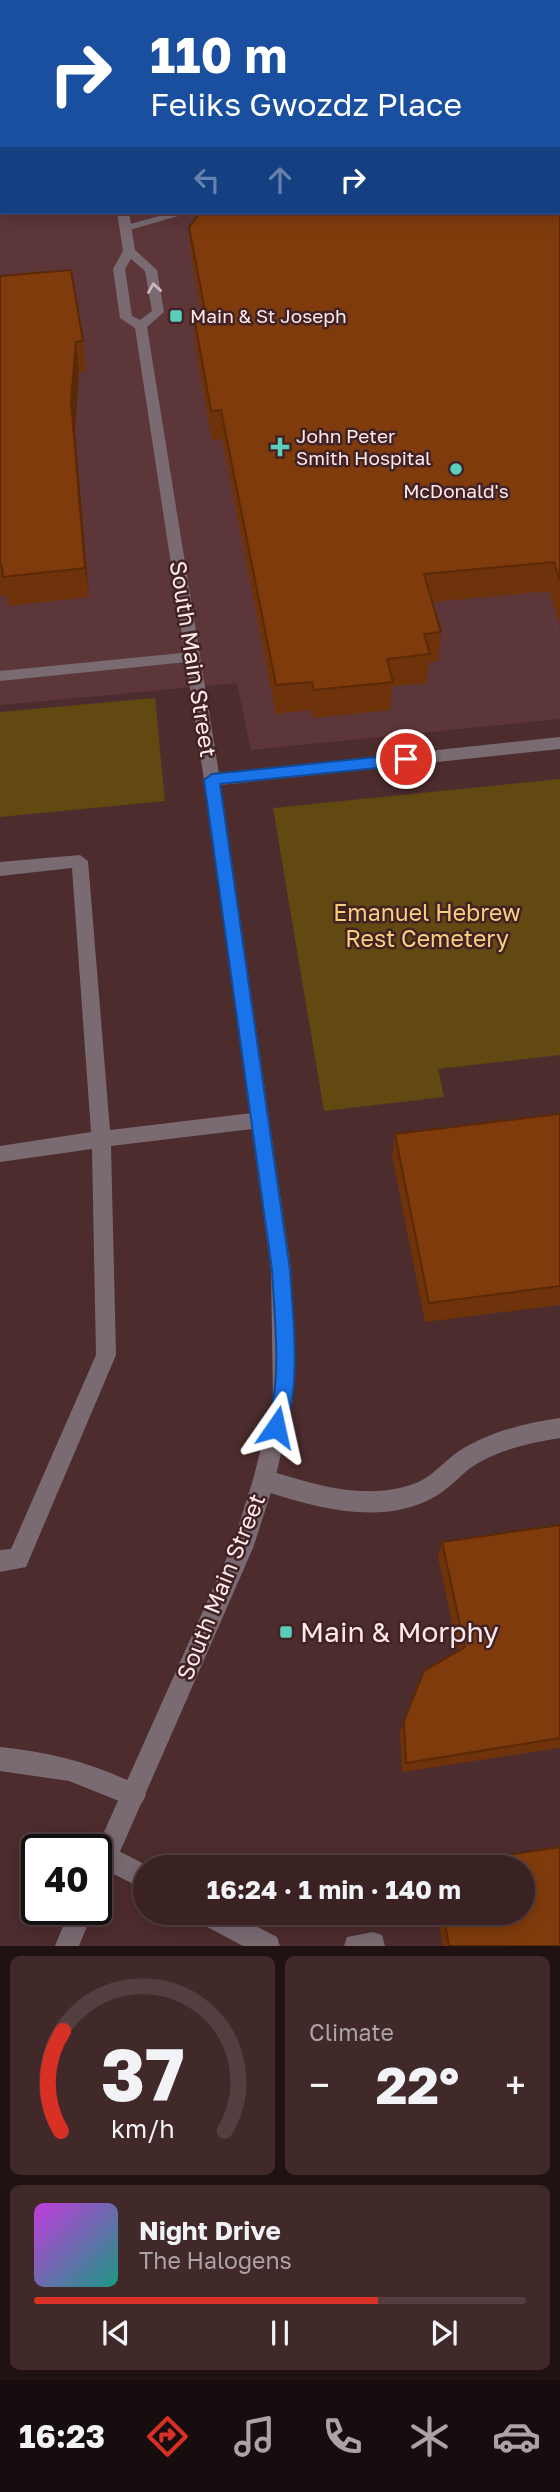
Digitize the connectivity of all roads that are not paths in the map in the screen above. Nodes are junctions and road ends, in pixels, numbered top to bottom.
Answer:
1 (123, 214) edge
2 (178, 214) edge
3 (125, 227) junction
4 (129, 251) junction
5 (141, 326) junction
6 (192, 657) junction
7 (0, 676) edge
8 (560, 743) edge
9 (212, 780) junction
10 (0, 869) edge
11 (260, 1120) junction
12 (101, 1139) junction
13 (0, 1154) edge
14 (560, 1428) edge
15 (264, 1480) junction
16 (0, 1561) edge
17 (0, 1759) edge
18 (134, 1795) junction
19 (112, 1843) edge
20 (112, 1870) edge
21 (133, 1875) edge
22 (76, 1925) edge
23 (230, 1925) edge
24 (67, 1946) edge
25 (268, 1946) edge

1 - 3 street, South Main Street
2 - 3 street
3 - 4 street, South Main Street
4 - 5 street, South Main Street
5 -> 4 street
5 - 6 street, South Main Street
6 - 7 street
6 - 9 street, South Main Street
8 - 9 street
9 - 11 street, South Main Street
10 - 12 street
11 - 12 street
11 - 15 street, South Main Street
12 - 13 street
12 - 16 street
14 - 15 street
15 - 18 street, South Main Street
17 - 18 street
18 - 19 street, South Main Street
20 - 21 street
22 - 24 street
23 - 25 street

